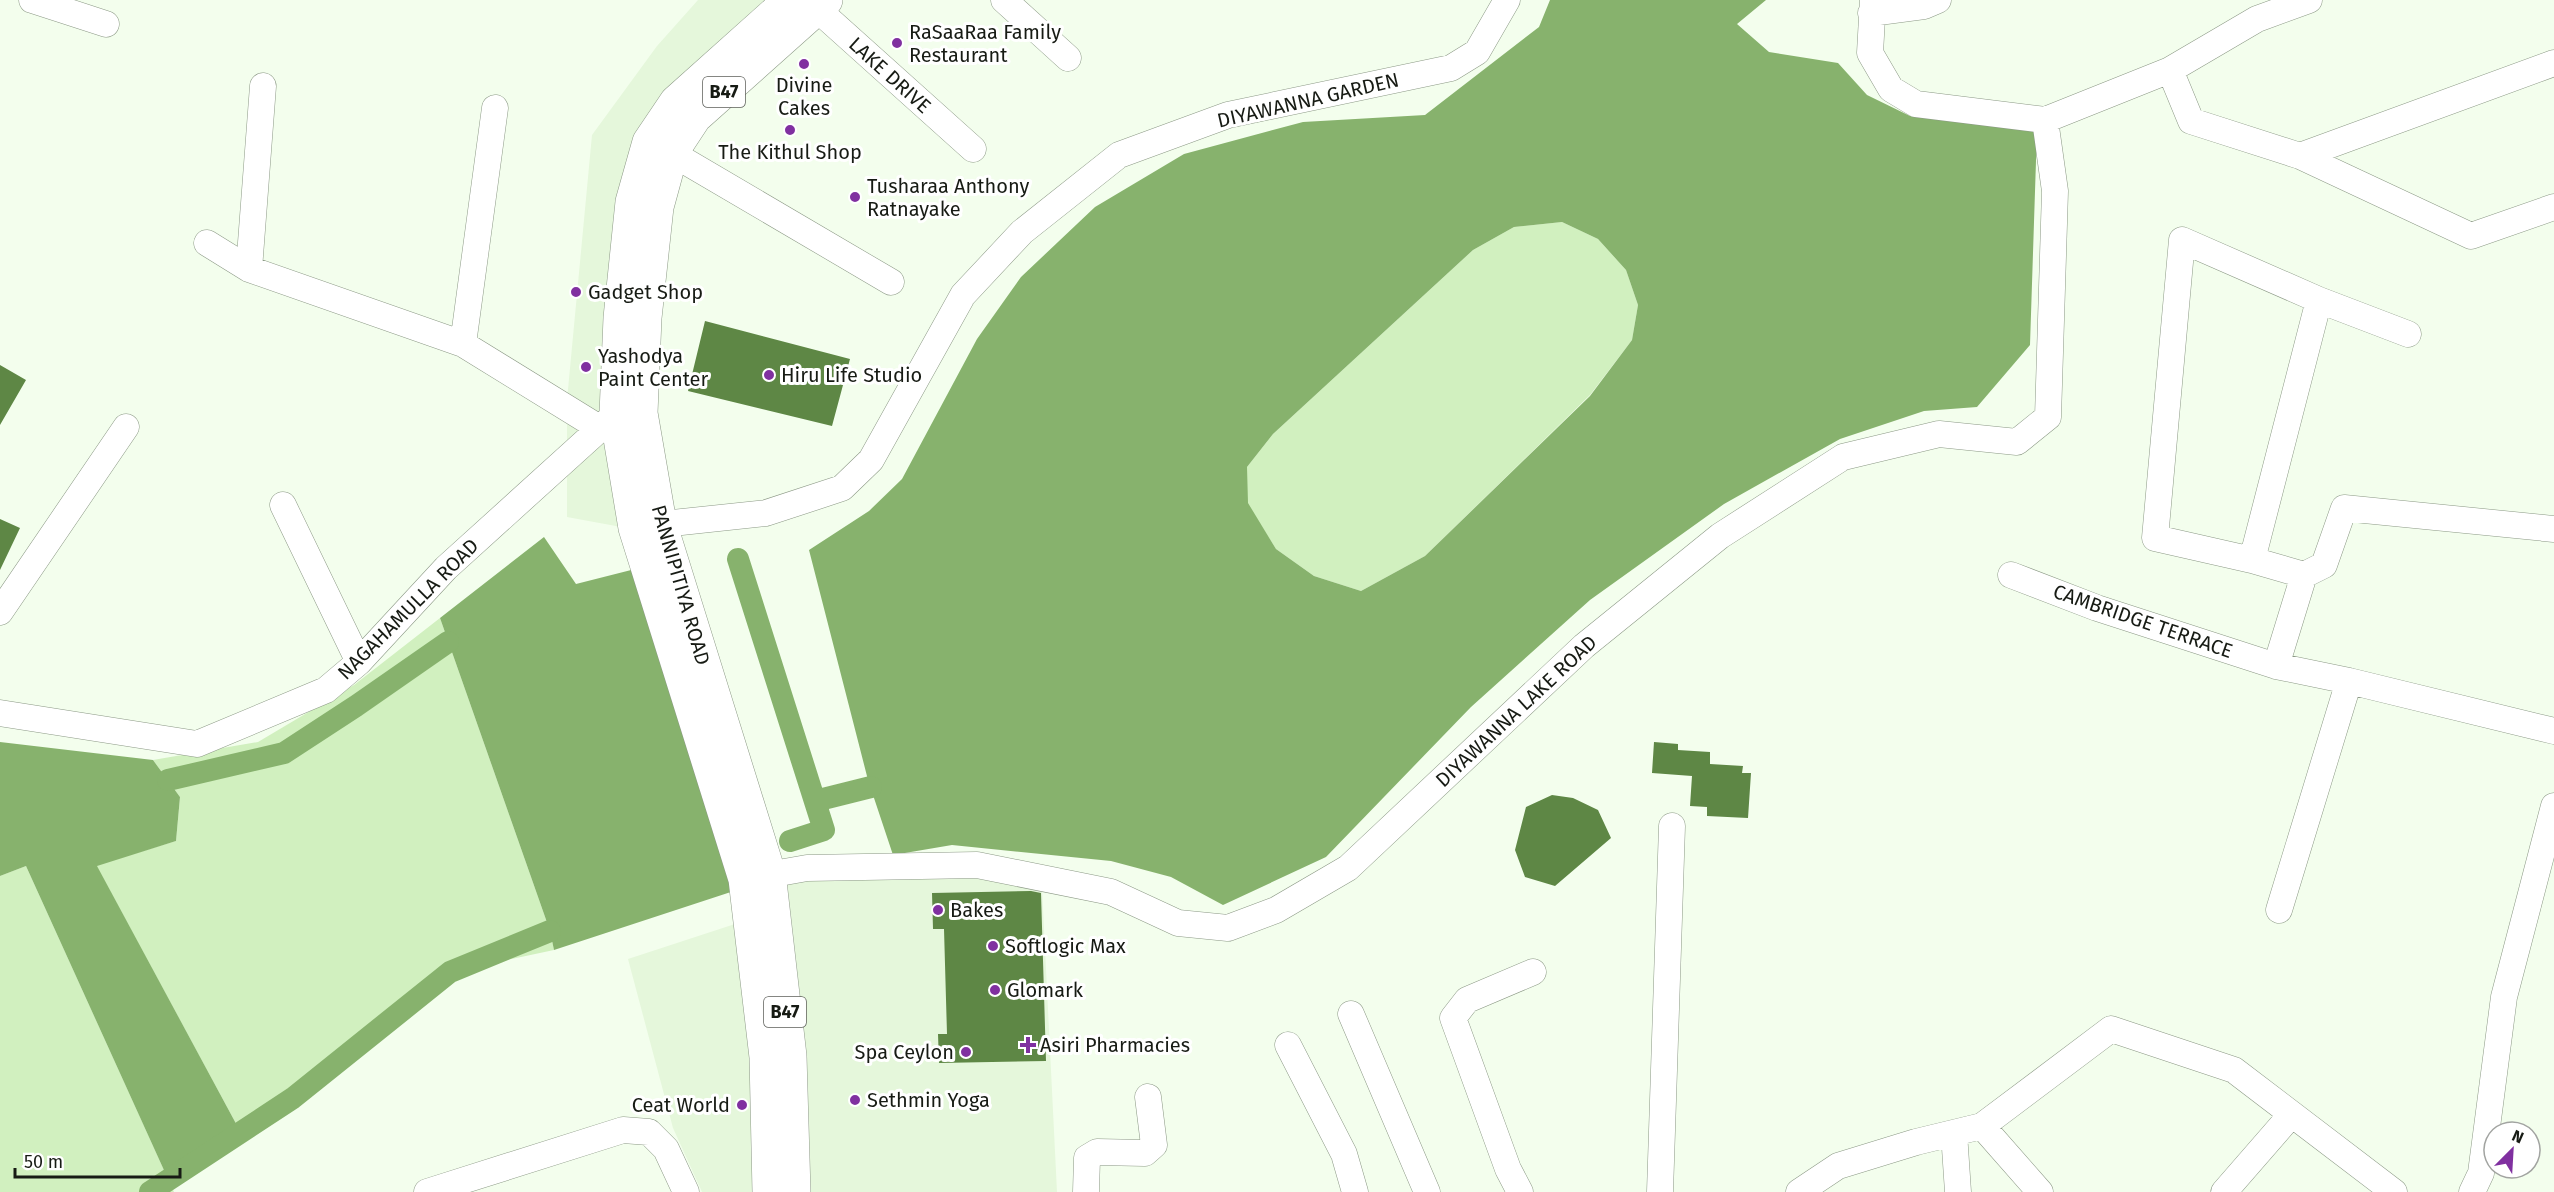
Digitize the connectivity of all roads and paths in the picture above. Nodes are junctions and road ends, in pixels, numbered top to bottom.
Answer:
1 (32, 0) edge
2 (1004, 0) edge
3 (1507, 0) edge
4 (1938, 0) edge
5 (2309, 0) edge
6 (810, 2) edge
7 (1872, 6) edge
8 (106, 24) dead end
9 (1068, 58) dead end
10 (2554, 63) edge
11 (2170, 70) junction
12 (263, 86) dead end
13 (495, 108) dead end
14 (2045, 120) junction
15 (661, 147) junction
16 (973, 149) dead end
17 (2300, 156) junction
18 (2554, 207) edge
19 (207, 243) dead end
20 (249, 269) junction
21 (891, 282) dead end
22 (2319, 300) junction
23 (2408, 334) dead end
24 (463, 344) junction
25 (620, 418) junction
26 (126, 427) dead end
27 (283, 505) dead end
28 (648, 526) junction
29 (2554, 529) edge
30 (2252, 560) junction
31 (2011, 575) dead end
32 (2304, 576) junction
33 (0, 612) edge
34 (359, 662) junction
35 (2276, 666) junction
36 (2349, 681) junction
37 (0, 713) edge
38 (2554, 731) edge
39 (2554, 806) edge
40 (1672, 826) dead end
41 (757, 876) junction
42 (2279, 910) dead end
43 (1533, 972) dead end
44 (1351, 1014) dead end
45 (1288, 1045) dead end
46 (1148, 1097) dead end
47 (2291, 1115) junction
48 (1982, 1126) junction
49 (1954, 1132) junction
50 (427, 1192) edge
51 (686, 1192) edge
52 (769, 1192) edge
53 (794, 1192) edge
54 (1086, 1192) edge
55 (1355, 1192) edge
56 (1427, 1192) edge
57 (1520, 1192) edge
58 (1660, 1192) edge
59 (1799, 1192) edge
60 (1958, 1192) edge
61 (2040, 1192) edge
62 (2224, 1192) edge
63 (2394, 1192) edge
64 (2472, 1192) edge

1 - 8 street
2 - 9 street
3 - 28 street, DIYAWANNA GARDEN
4 - 7 street
5 - 11 street
6 - 15 main road, PANNIPITIYA ROAD / B47
6 - 16 street, LAKE DRIVE
7 - 14 street
10 - 17 street
11 - 14 street
11 - 17 street
12 - 20 street
13 - 24 street
14 - 41 street, DIYAWANNA LAKE ROAD
15 - 21 street
15 - 25 main road, PANNIPITIYA ROAD / B47
17 - 18 street
19 - 20 street
20 - 24 street
22 - 23 street
22 - 30 street
22 - 30 street
24 - 25 street
25 - 28 main road, PANNIPITIYA ROAD / B47
25 - 34 street, NAGAHAMULLA ROAD
26 - 33 street
27 - 34 street
28 - 41 main road, PANNIPITIYA ROAD / B47
29 - 32 street
30 - 32 street
31 - 35 street, CAMBRIDGE TERRACE
32 - 35 street
34 - 37 street, NAGAHAMULLA ROAD
35 - 36 street, CAMBRIDGE TERRACE
36 - 38 street, CAMBRIDGE TERRACE
36 - 42 street
39 - 64 street
40 - 58 street
41 - 52 main road, PANNIPITIYA ROAD / B47
41 - 53 main road, PANNIPITIYA ROAD / B47
43 - 57 street
44 - 56 street
45 - 55 street
46 - 54 street
47 - 48 street
47 - 62 street
47 - 63 street
48 - 49 street
48 - 61 street
49 - 59 street
49 - 60 street
50 - 51 street

